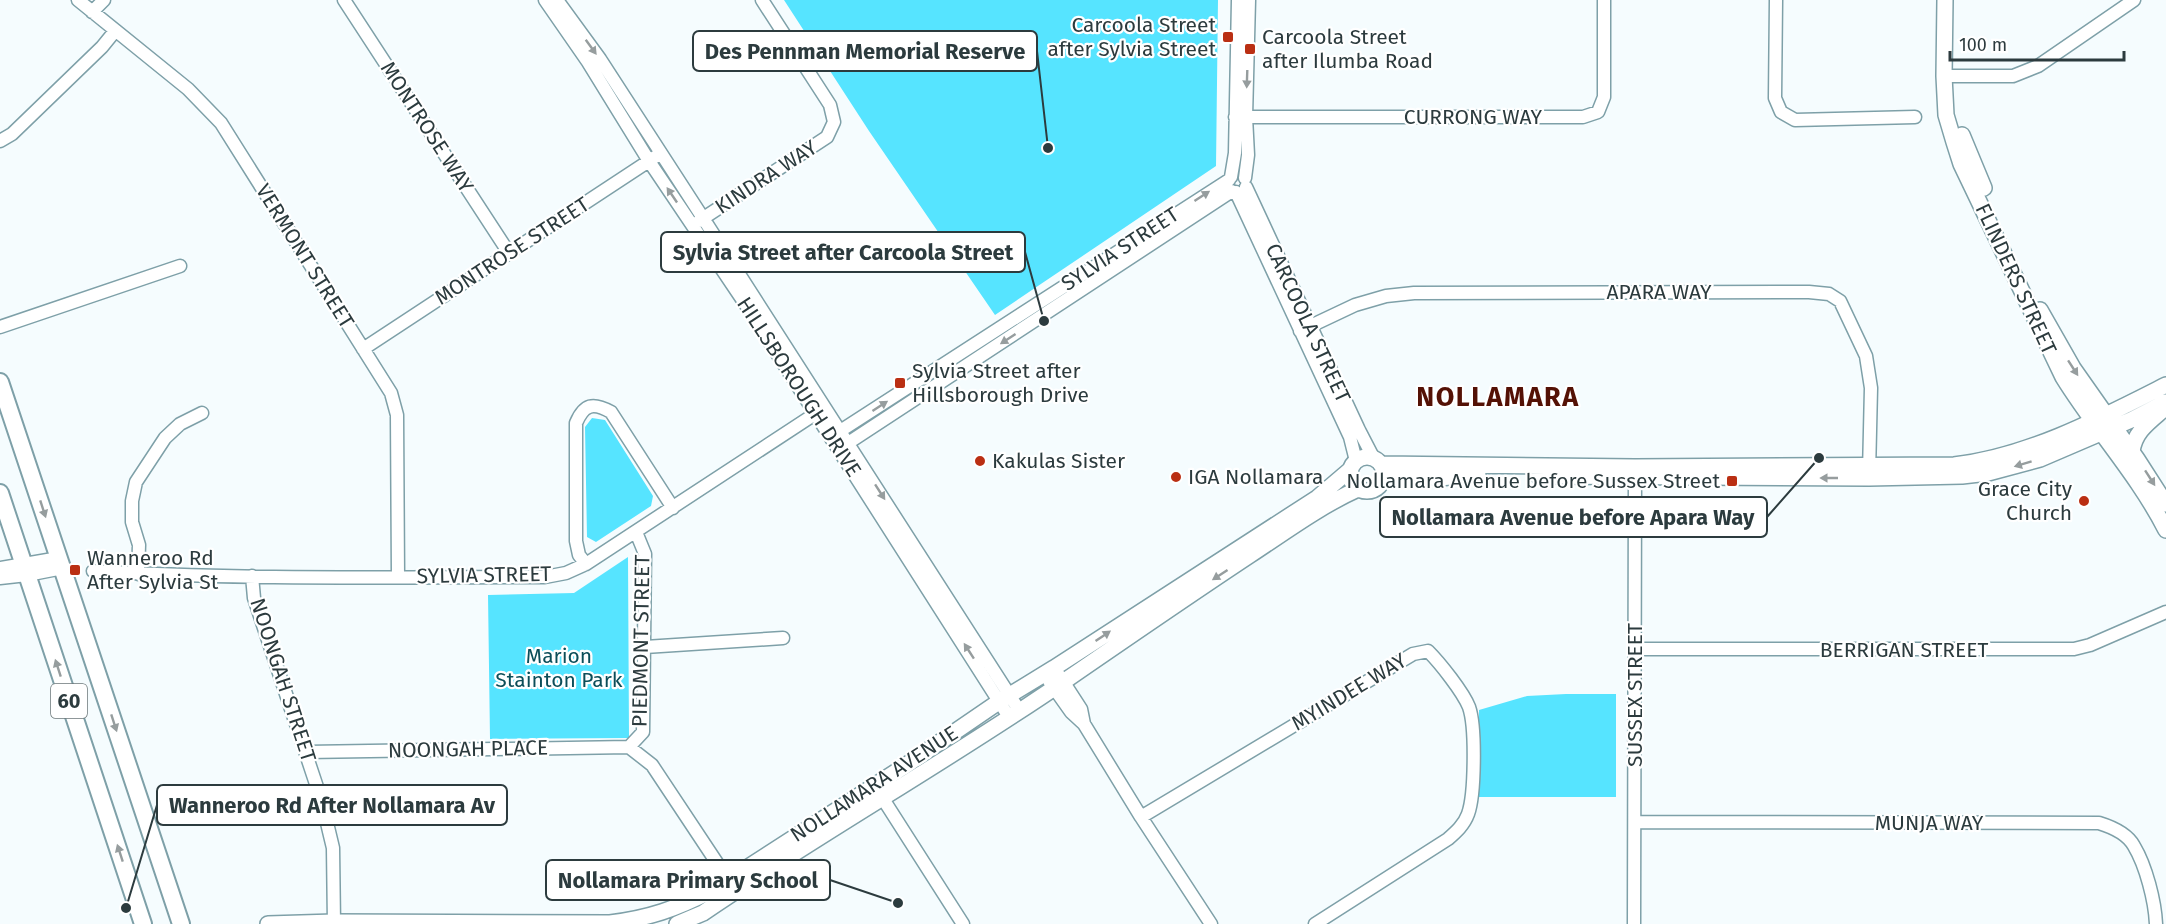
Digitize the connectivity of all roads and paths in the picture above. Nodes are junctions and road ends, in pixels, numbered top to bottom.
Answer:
1 (78, 0) edge
2 (104, 0) edge
3 (344, 0) edge
4 (545, 0) edge
5 (557, 0) edge
6 (762, 0) edge
7 (1238, 0) edge
8 (1248, 0) edge
9 (1604, 0) edge
10 (1776, 0) edge
11 (1945, 0) edge
12 (1954, 0) edge
13 (2134, 0) edge
14 (92, 12) junction
15 (1243, 27) junction
16 (115, 31) junction
17 (1948, 76) junction
18 (1241, 117) junction
19 (1915, 117) dead end
20 (0, 141) edge
21 (661, 153) junction
22 (649, 161) junction
23 (1236, 184) junction
24 (704, 218) junction
25 (693, 225) junction
26 (509, 253) junction
27 (180, 266) dead end
28 (0, 327) edge
29 (1305, 329) junction
30 (363, 350) junction
31 (0, 382) edge
32 (2166, 385) edge
33 (2166, 402) edge
34 (2166, 408) edge
35 (820, 411) junction
36 (202, 413) dead end
37 (1347, 418) junction
38 (2103, 424) junction
39 (836, 434) junction
40 (843, 446) junction
41 (2132, 453) junction
42 (1354, 465) junction
43 (1380, 467) junction
44 (1868, 471) junction
45 (1635, 472) junction
46 (1359, 489) junction
47 (0, 493) edge
48 (2166, 504) edge
49 (673, 508) junction
50 (2166, 530) edge
51 (636, 531) junction
52 (1264, 539) junction
53 (61, 563) junction
54 (586, 564) junction
55 (0, 568) edge
56 (26, 570) junction
57 (93, 571) dead end
58 (138, 574) junction
59 (252, 576) junction
60 (398, 577) junction
61 (0, 578) edge
62 (2166, 612) edge
63 (1150, 613) junction
64 (783, 638) dead end
65 (645, 647) junction
66 (1635, 649) junction
67 (1049, 671) junction
68 (1059, 684) junction
69 (1006, 697) junction
70 (1014, 713) junction
71 (629, 747) junction
72 (307, 752) junction
73 (878, 792) junction
74 (1141, 817) junction
75 (1635, 822) junction
76 (732, 885) junction
77 (179, 917) edge
78 (638, 922) edge
79 (334, 923) edge
80 (143, 924) edge
81 (188, 924) edge
82 (268, 924) edge
83 (678, 924) edge
84 (963, 924) edge
85 (1211, 924) edge
86 (1315, 924) edge
87 (1634, 924) edge
88 (2156, 924) edge

1 - 14 street, VERMONT STREET
2 - 14 street
3 - 26 street, MONTROSE WAY
4 - 22 street, HILLSBOROUGH DRIVE
5 -> 21 street, HILLSBOROUGH DRIVE
6 - 24 street, KINDRA WAY
7 - 15 street, CARCOOLA STREET
8 - 15 street, CARCOOLA STREET
9 - 18 street, CURRONG WAY
10 - 19 street
11 - 17 main road, FLINDERS STREET
12 - 17 main road, FLINDERS STREET
13 - 17 street
14 - 16 street, VERMONT STREET
15 - 18 street, CARCOOLA STREET
16 - 20 street
16 - 30 street, VERMONT STREET
17 - 38 main road, FLINDERS STREET
18 - 23 street, CARCOOLA STREET
21 - 22 street, MONTROSE STREET
21 - 24 street, HILLSBOROUGH DRIVE
25 -> 22 street, HILLSBOROUGH DRIVE
22 - 26 street, MONTROSE STREET
23 - 29 street, CARCOOLA STREET
39 -> 23 street, SYLVIA STREET
23 -> 40 street, SYLVIA STREET
24 - 25 street, KINDRA WAY
24 - 35 street, HILLSBOROUGH DRIVE
25 - 35 street, HILLSBOROUGH DRIVE
26 - 30 street, MONTROSE STREET
27 - 28 street
29 - 37 street, CARCOOLA STREET
29 - 44 street, APARA WAY
30 - 60 street, VERMONT STREET
31 -> 53 highway, 60
32 - 38 main road
33 - 38 main road
34 - 41 main road
35 - 39 street, HILLSBOROUGH DRIVE
35 - 49 street, SYLVIA STREET
36 - 58 street
37 - 42 street, CARCOOLA STREET
37 - 43 street, CARCOOLA STREET
38 - 41 main road, FLINDERS STREET
38 - 44 main road
38 - 50 main road, FLINDERS STREET
39 - 40 street, HILLSBOROUGH DRIVE
40 - 69 street, HILLSBOROUGH DRIVE
41 -> 48 main road, FLINDERS STREET
42 - 43 main road
42 - 46 main road
42 - 52 main road, NOLLAMARA AVENUE
43 - 45 main road
43 - 46 main road
44 - 45 main road
45 - 66 street, SUSSEX STREET
46 - 52 main road, NOLLAMARA AVENUE
47 - 56 highway, 60
49 - 51 street, SYLVIA STREET
49 - 54 street
51 - 54 street, SYLVIA STREET
51 - 65 street, PIEDMONT STREET
52 - 63 main road, NOLLAMARA AVENUE
53 - 56 street
53 -> 77 highway, 60
54 - 60 street, SYLVIA STREET
55 - 56 street
56 - 61 street
80 -> 56 highway, 60
57 - 58 street, SYLVIA STREET
58 - 59 street, SYLVIA STREET
59 - 60 street, SYLVIA STREET
59 - 72 street, NOONGAH STREET
62 - 66 street, BERRIGAN STREET
67 -> 63 main road, NOLLAMARA AVENUE
63 - 68 main road, NOLLAMARA AVENUE
64 - 65 street
65 - 71 street, PIEDMONT STREET
66 - 75 street, SUSSEX STREET
67 - 68 street
67 - 69 main road, NOLLAMARA AVENUE
68 - 70 main road, NOLLAMARA AVENUE
68 - 74 street
69 - 70 street, HILLSBOROUGH DRIVE
69 - 73 main road, NOLLAMARA AVENUE
70 - 73 main road, NOLLAMARA AVENUE
71 - 72 street, NOONGAH PLACE
71 - 76 street, PIEDMONT STREET
72 - 79 street, NOONGAH STREET
73 - 76 main road, NOLLAMARA AVENUE
73 - 84 street
74 - 85 street
74 - 86 street, MYINDEE WAY
75 - 87 street, SUSSEX STREET
75 - 88 street, MUNJA WAY
76 - 78 main road, NOLLAMARA AVENUE
76 - 83 main road, NOLLAMARA AVENUE
77 - 81 main road
78 - 79 main road, NOLLAMARA AVENUE
79 - 82 main road, NOLLAMARA AVENUE

